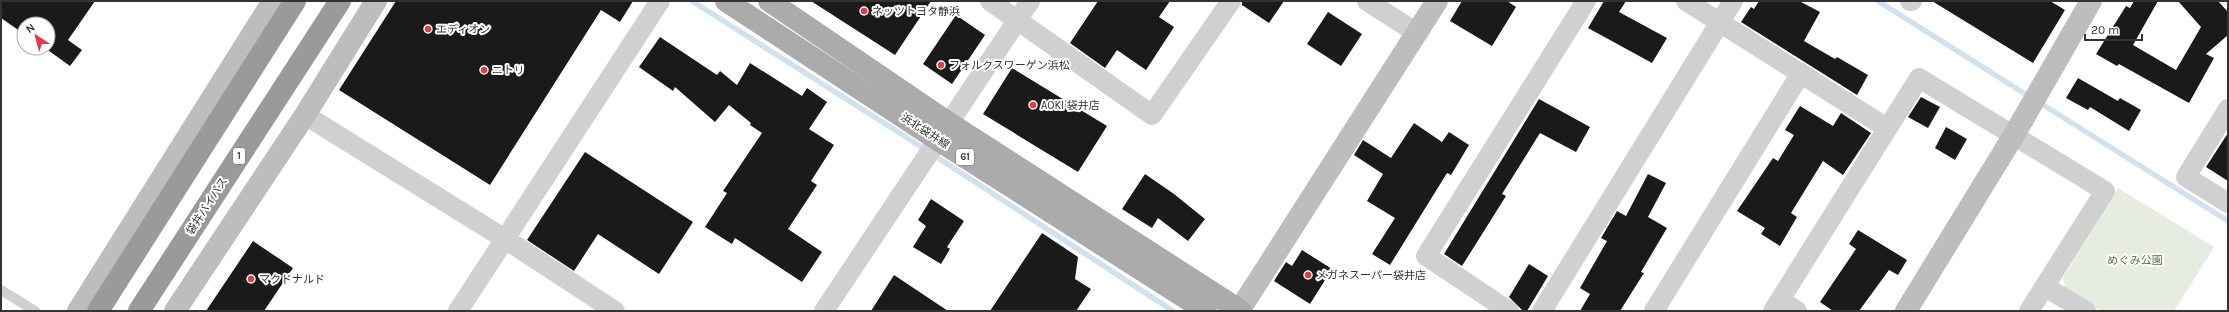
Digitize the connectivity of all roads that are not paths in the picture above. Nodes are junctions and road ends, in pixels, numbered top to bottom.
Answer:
1 (273, 1) edge
2 (295, 1) edge
3 (340, 1) edge
4 (376, 1) edge
5 (660, 1) edge
6 (726, 1) edge
7 (769, 1) edge
8 (990, 1) edge
9 (1030, 1) edge
10 (1230, 1) edge
11 (1367, 1) edge
12 (1437, 1) edge
13 (1586, 1) edge
14 (1686, 1) edge
15 (1733, 1) edge
16 (2091, 1) edge
17 (1018, 20) junction
18 (1720, 22) junction
19 (1416, 33) junction
20 (1801, 73) junction
21 (2228, 109) edge
22 (305, 115) junction
23 (1886, 128) junction
24 (943, 132) junction
25 (2014, 135) junction
26 (2228, 203) edge
27 (505, 239) junction
28 (2045, 287) junction
29 (1, 290) edge
30 (1776, 306) edge
31 (35, 311) edge
32 (78, 311) edge
33 (98, 311) edge
34 (138, 311) edge
35 (175, 311) edge
36 (458, 311) edge
37 (615, 311) edge
38 (824, 311) edge
39 (1206, 311) edge
40 (1240, 311) edge
41 (1509, 311) edge
42 (1542, 311) edge
43 (1654, 311) edge
44 (1797, 311) edge
45 (1906, 311) edge
46 (2029, 311) edge
47 (2086, 311) edge

1 - 32 street
2 - 33 highway
3 - 34 highway, 袋井バイパス / 1
4 - 22 street
5 - 27 street
6 - 24 main road, 浜北袋井線 / 61
7 - 24 main road, 浜北袋井線 / 61
8 - 17 street
9 - 17 street
10 - 17 street
11 - 19 street
12 - 19 street
13 - 41 street
14 - 18 street
15 - 18 street
16 - 25 street
17 - 24 street
18 - 20 street
18 - 42 street
19 - 40 street
20 - 23 street
20 - 43 street
21 - 26 street
22 - 27 street
22 - 35 street
23 - 25 street
23 - 30 street
24 - 38 street
24 - 39 main road, 浜北袋井線 / 61
24 - 40 main road, 浜北袋井線 / 61
25 - 28 street
25 - 45 street
27 - 36 street
27 - 37 street
28 - 46 street
28 - 47 street
29 - 31 lane
30 - 44 street

